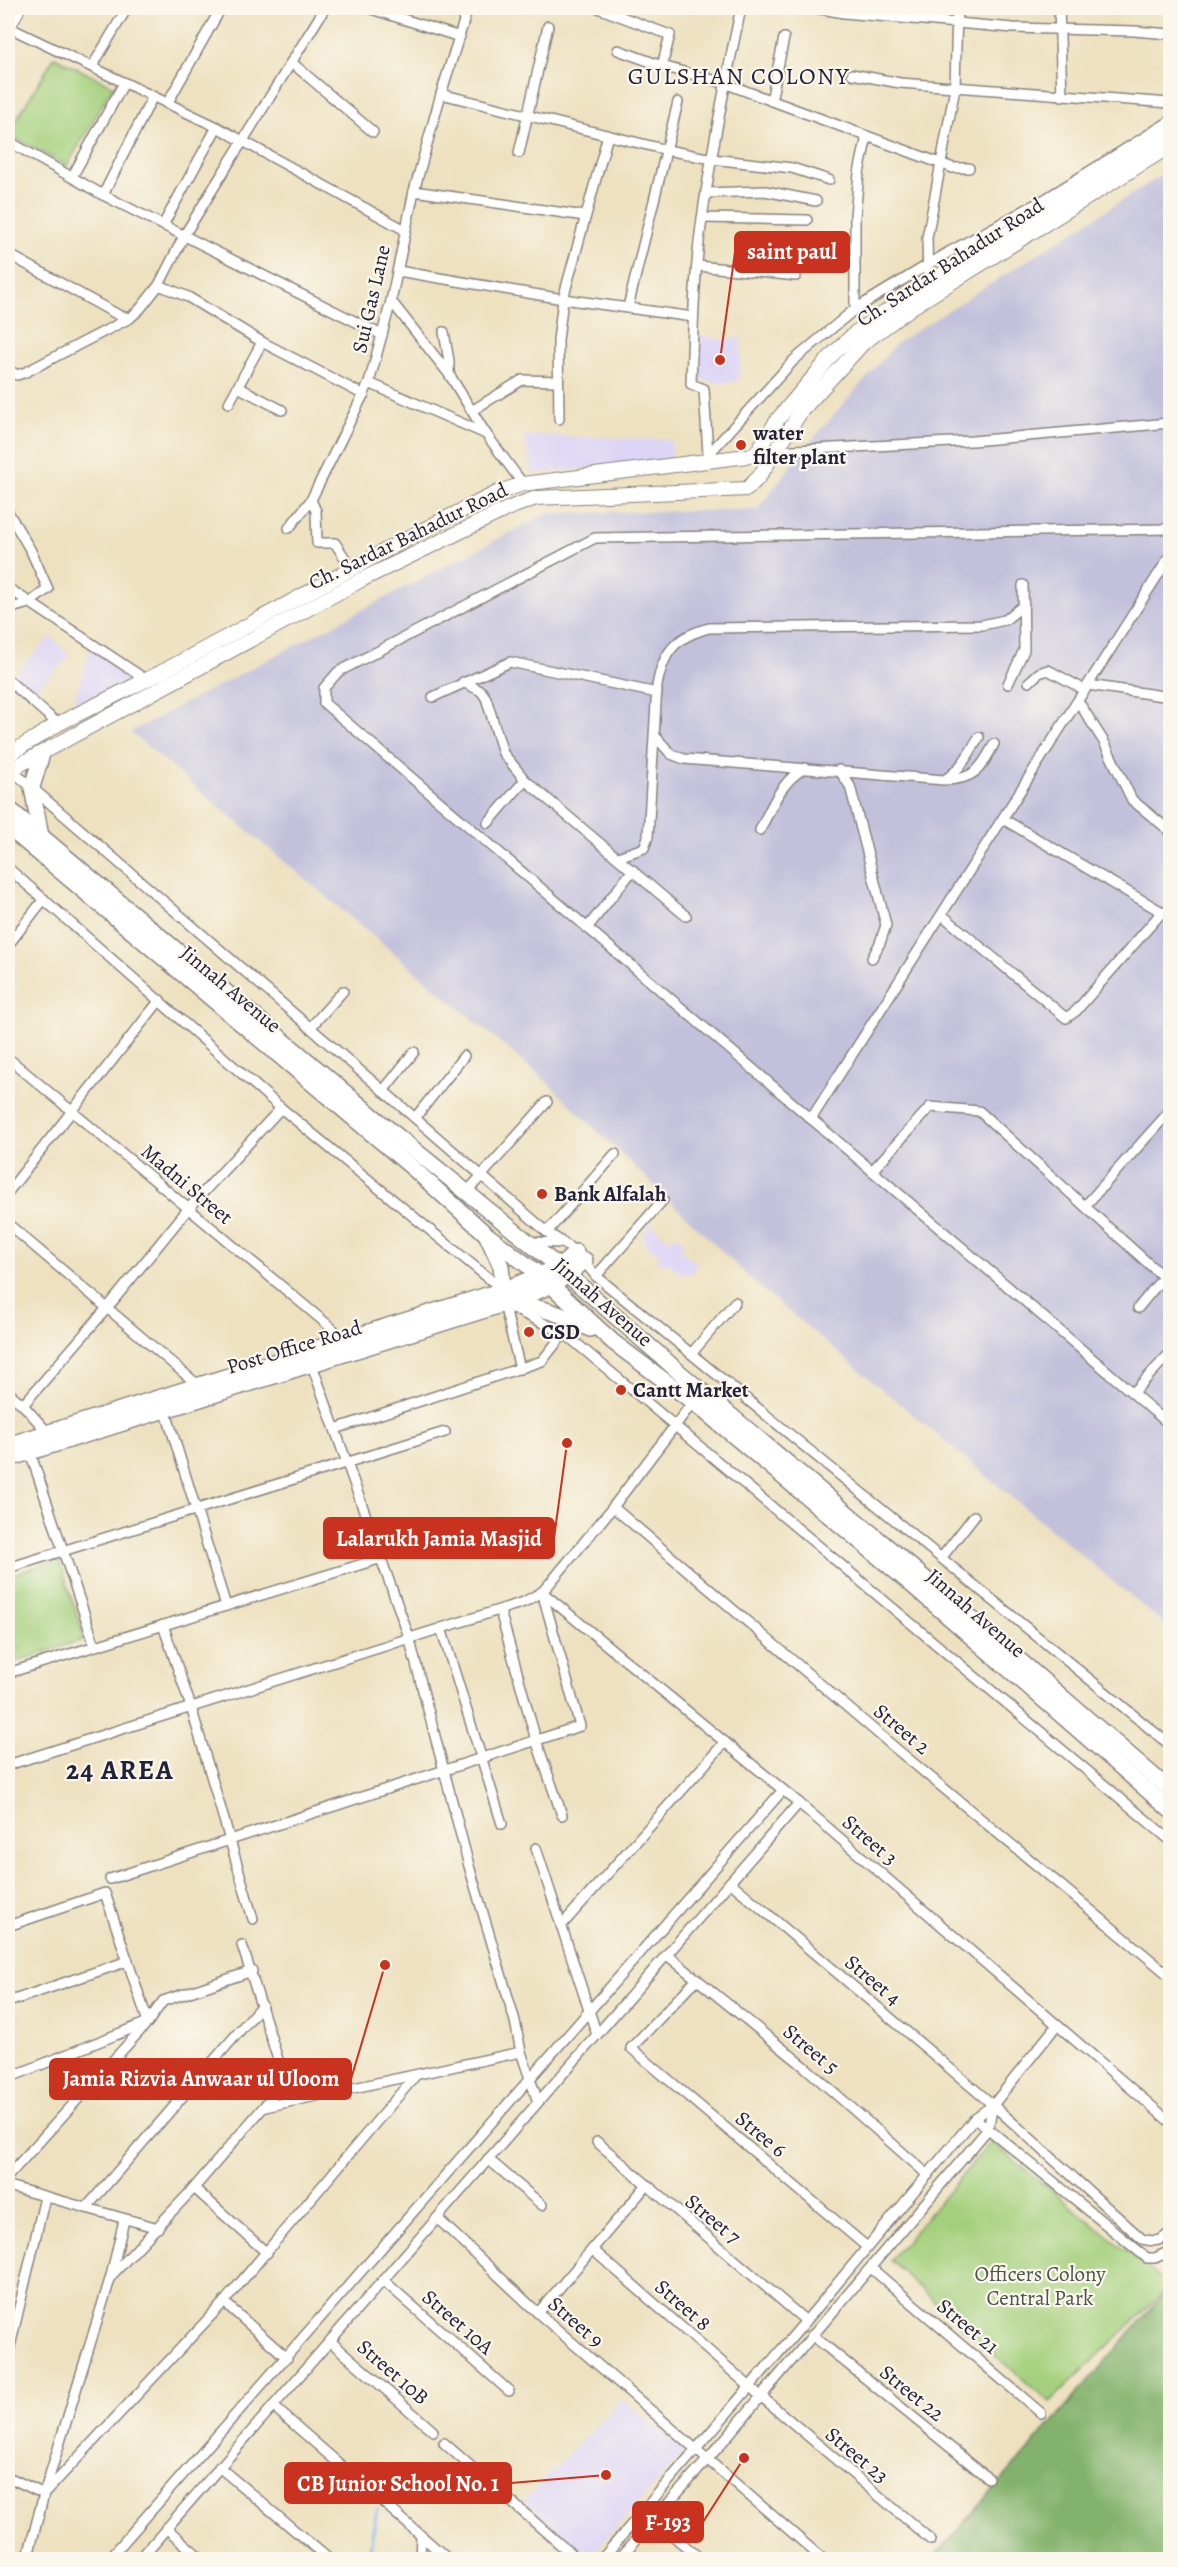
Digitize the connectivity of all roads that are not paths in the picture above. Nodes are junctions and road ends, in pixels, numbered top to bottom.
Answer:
1 (18, 8) edge
2 (127, 8) edge
3 (221, 8) edge
4 (325, 8) edge
5 (368, 8) edge
6 (468, 8) edge
7 (598, 8) edge
8 (741, 8) edge
9 (816, 8) edge
10 (957, 8) edge
11 (1059, 8) edge
12 (844, 10) edge
13 (890, 12) edge
14 (957, 23) junction
15 (548, 26) dead end
16 (8, 27) edge
17 (1060, 29) junction
18 (1170, 34) edge
19 (460, 37) junction
20 (784, 38) dead end
21 (618, 50) dead end
22 (291, 62) junction
23 (662, 66) junction
24 (92, 68) junction
25 (852, 74) dead end
26 (124, 83) junction
27 (724, 83) junction
28 (955, 88) junction
29 (441, 94) junction
30 (1062, 96) junction
31 (152, 98) junction
32 (771, 101) junction
33 (678, 102) dead end
34 (167, 104) junction
35 (1170, 104) edge
36 (529, 115) junction
37 (1170, 121) edge
38 (217, 127) junction
39 (373, 132) dead end
40 (1170, 132) edge
41 (608, 135) junction
42 (867, 136) junction
43 (8, 141) edge
44 (243, 142) junction
45 (1170, 146) edge
46 (667, 150) junction
47 (519, 153) dead end
48 (712, 159) junction
49 (942, 163) junction
50 (969, 168) dead end
51 (72, 177) junction
52 (829, 180) dead end
53 (414, 191) junction
54 (706, 193) junction
55 (104, 195) junction
56 (816, 201) dead end
57 (585, 216) junction
58 (702, 218) junction
59 (807, 220) dead end
60 (163, 225) junction
61 (405, 230) junction
62 (185, 234) junction
63 (8, 254) edge
64 (698, 266) junction
65 (926, 268) junction
66 (398, 271) junction
67 (796, 276) dead end
68 (928, 283) junction
69 (159, 285) junction
70 (563, 299) junction
71 (391, 301) junction
72 (628, 307) junction
73 (855, 309) junction
74 (693, 317) junction
75 (130, 318) junction
76 (444, 332) dead end
77 (382, 336) junction
78 (262, 342) junction
79 (8, 370) edge
80 (448, 374) junction
81 (558, 381) junction
82 (369, 383) junction
83 (238, 387) junction
84 (364, 395) junction
85 (229, 404) dead end
86 (282, 410) dead end
87 (473, 410) junction
88 (559, 419) dead end
89 (1170, 423) edge
90 (486, 434) junction
91 (775, 451) junction
92 (755, 455) junction
93 (708, 457) junction
94 (523, 484) junction
95 (311, 500) junction
96 (8, 512) edge
97 (289, 528) dead end
98 (1170, 529) edge
99 (1170, 556) edge
100 (352, 569) junction
101 (1023, 585) dead end
102 (8, 588) edge
103 (28, 603) junction
104 (1024, 604) junction
105 (8, 609) edge
106 (145, 679) junction
107 (163, 679) junction
108 (8, 680) edge
109 (463, 682) junction
110 (1029, 682) dead end
111 (1008, 684) dead end
112 (1087, 687) junction
113 (657, 693) junction
114 (433, 697) dead end
115 (1170, 697) edge
116 (1078, 701) junction
117 (58, 724) junction
118 (655, 736) junction
119 (979, 737) dead end
120 (994, 744) dead end
121 (42, 754) junction
122 (8, 755) edge
123 (807, 768) junction
124 (9, 769) edge
125 (839, 770) junction
126 (525, 780) junction
127 (944, 780) junction
128 (32, 788) junction
129 (8, 808) edge
130 (1003, 819) junction
131 (488, 823) dead end
132 (8, 827) edge
133 (760, 830) dead end
134 (1170, 831) edge
135 (41, 837) junction
136 (618, 857) junction
137 (8, 868) edge
138 (633, 870) junction
139 (44, 899) junction
140 (1166, 914) edge
141 (942, 915) junction
142 (686, 916) dead end
143 (587, 928) junction
144 (8, 945) edge
145 (872, 958) dead end
146 (343, 991) dead end
147 (160, 1000) junction
148 (310, 1028) junction
149 (414, 1052) dead end
150 (464, 1056) dead end
151 (8, 1058) edge
152 (383, 1090) junction
153 (547, 1102) dead end
154 (281, 1108) junction
155 (72, 1111) junction
156 (1170, 1112) edge
157 (415, 1118) junction
158 (811, 1119) junction
159 (615, 1154) dead end
160 (872, 1171) junction
161 (482, 1177) junction
162 (8, 1192) edge
163 (466, 1192) junction
164 (663, 1200) dead end
165 (1085, 1206) junction
166 (188, 1209) junction
167 (8, 1224) edge
168 (547, 1232) junction
169 (486, 1234) junction
170 (526, 1242) junction
171 (561, 1243) junction
172 (580, 1256) junction
173 (1170, 1269) edge
174 (564, 1271) junction
175 (540, 1275) junction
176 (596, 1276) junction
177 (1167, 1280) edge
178 (553, 1286) junction
179 (611, 1286) junction
180 (503, 1297) junction
181 (598, 1302) junction
182 (735, 1302) dead end
183 (108, 1307) junction
184 (1138, 1308) dead end
185 (564, 1333) junction
186 (613, 1342) junction
187 (341, 1348) junction
188 (693, 1353) junction
189 (1170, 1353) edge
190 (312, 1365) junction
191 (520, 1369) junction
192 (198, 1385) junction
193 (8, 1392) edge
194 (1133, 1394) junction
195 (693, 1402) junction
196 (24, 1405) junction
197 (165, 1409) junction
198 (675, 1424) junction
199 (1170, 1425) edge
200 (335, 1429) junction
201 (445, 1432) dead end
202 (51, 1439) junction
203 (8, 1445) edge
204 (30, 1452) junction
205 (8, 1459) edge
206 (347, 1462) junction
207 (613, 1507) junction
208 (196, 1509) junction
209 (974, 1516) dead end
210 (62, 1550) junction
211 (942, 1557) junction
212 (382, 1558) junction
213 (8, 1568) edge
214 (542, 1592) junction
215 (226, 1606) junction
216 (500, 1611) junction
217 (163, 1625) junction
218 (441, 1628) junction
219 (409, 1637) junction
220 (94, 1646) junction
221 (8, 1673) edge
222 (191, 1707) junction
223 (536, 1740) junction
224 (724, 1742) junction
225 (1170, 1745) edge
226 (482, 1757) junction
227 (8, 1765) edge
228 (443, 1769) junction
229 (783, 1790) junction
230 (1170, 1790) edge
231 (799, 1803) junction
232 (1170, 1810) edge
233 (562, 1815) dead end
234 (502, 1824) dead end
235 (1170, 1840) edge
236 (231, 1842) junction
237 (536, 1848) dead end
238 (110, 1880) dead end
239 (730, 1882) junction
240 (253, 1918) dead end
241 (8, 1926) edge
242 (561, 1926) junction
243 (242, 1945) dead end
244 (667, 1954) junction
245 (128, 1960) junction
246 (252, 1971) junction
247 (1170, 1976) edge
248 (697, 1979) junction
249 (8, 2002) edge
250 (262, 2005) junction
251 (590, 2012) junction
252 (148, 2022) junction
253 (1058, 2025) junction
254 (597, 2035) junction
255 (521, 2052) junction
256 (416, 2075) junction
257 (8, 2078) edge
258 (529, 2081) junction
259 (285, 2082) junction
260 (291, 2100) junction
261 (538, 2102) junction
262 (993, 2105) junction
263 (265, 2107) junction
264 (975, 2118) junction
265 (1170, 2122) edge
266 (988, 2130) junction
267 (597, 2142) dead end
268 (488, 2159) junction
269 (928, 2175) junction
270 (8, 2176) edge
271 (8, 2186) edge
272 (646, 2186) junction
273 (194, 2188) junction
274 (45, 2197) junction
275 (542, 2205) dead end
276 (86, 2208) junction
277 (437, 2217) junction
278 (124, 2220) junction
279 (158, 2228) junction
280 (1170, 2232) edge
281 (867, 2247) junction
282 (593, 2250) junction
283 (1170, 2251) edge
284 (267, 2253) junction
285 (871, 2268) junction
286 (111, 2276) junction
287 (383, 2280) junction
288 (224, 2302) junction
289 (538, 2313) junction
290 (806, 2321) junction
291 (812, 2335) junction
292 (330, 2341) junction
293 (8, 2355) edge
294 (287, 2358) junction
295 (749, 2386) junction
296 (509, 2391) dead end
297 (761, 2397) junction
298 (273, 2406) junction
299 (1041, 2413) dead end
300 (433, 2431) dead end
301 (444, 2444) dead end
302 (695, 2450) junction
303 (706, 2460) junction
304 (219, 2467) junction
305 (8, 2477) edge
306 (988, 2478) dead end
307 (44, 2494) junction
308 (644, 2510) junction
309 (653, 2519) junction
310 (166, 2528) junction
311 (421, 2536) junction
312 (931, 2540) dead end
313 (27, 2559) edge
314 (108, 2559) edge
315 (139, 2559) edge
316 (203, 2559) edge
317 (330, 2559) edge
318 (420, 2559) edge
319 (449, 2559) edge
320 (578, 2559) edge
321 (601, 2559) edge
322 (618, 2559) edge
323 (702, 2559) edge
324 (824, 2559) edge

1 - 16 main road
2 - 24 street
3 - 34 street
4 - 22 street
5 - 19 street
6 - 19 street, Sui Gas Lane
7 - 23 street
8 - 27 street
9 - 12 street
10 - 14 street
11 - 17 street
12 - 13 street
13 - 14 street
14 - 17 street
14 - 28 street
15 - 36 street
16 - 24 street
17 - 18 street
17 - 30 street
19 - 29 street, Sui Gas Lane
20 - 32 street
21 - 23 street
22 - 39 street
22 - 44 street
23 - 27 street
24 - 26 street
25 - 28 street
26 - 31 street
26 - 51 street
27 - 32 street
27 - 48 street
28 - 30 street
28 - 49 street
29 - 36 street
29 - 53 street, Sui Gas Lane
30 - 35 street
31 - 34 street
31 - 55 street
32 - 42 street
33 - 46 street
34 - 38 street
36 - 41 street
36 - 47 street
37 - 65 street
38 - 44 street
38 - 60 street
40 - 68 main road, Ch. Sardar Bahadur Road
41 - 46 street
41 - 57 street
42 - 49 street
42 - 73 street
43 - 51 street
44 - 61 street
44 - 62 street
45 - 91 main road, Ch. Sardar Bahadur Road
46 - 48 street
46 - 72 street
48 - 52 street
48 - 54 street
49 - 50 street
49 - 65 street
51 - 55 street
53 - 57 street
53 - 61 street, Sui Gas Lane
54 - 56 street
54 - 58 street
55 - 60 street
57 - 70 street
58 - 59 street
58 - 64 street
60 - 62 street
61 - 66 street, Sui Gas Lane
62 - 69 street
62 - 77 street
63 - 75 street
64 - 67 street
64 - 74 street
65 - 68 street
65 - 73 street
66 - 70 street
66 - 71 street, Sui Gas Lane
68 - 92 main road, Ch. Sardar Bahadur Road
69 - 75 street
69 - 78 street
70 - 72 street
70 - 81 street
71 - 77 street, Sui Gas Lane
71 - 80 street
72 - 74 street
73 - 93 street
74 - 93 street
75 - 79 street
76 - 80 street
77 - 82 street, Sui Gas Lane
78 - 83 street
78 - 84 street
80 - 87 street
81 - 87 street
81 - 88 street
82 - 84 street, Sui Gas Lane
82 - 90 street
83 - 85 street
83 - 86 street
84 - 95 street, Sui Gas Lane
87 - 90 street
89 - 91 street
90 - 94 street
91 - 92 main road
91 - 107 main road, Ch. Sardar Bahadur Road
92 - 93 main road, Ch. Sardar Bahadur Road
93 - 94 main road, Ch. Sardar Bahadur Road
94 - 100 main road, Ch. Sardar Bahadur Road
95 - 97 street, Sui Gas Lane
95 - 100 street
96 - 103 street
98 - 143 street
99 - 112 street
100 - 107 main road, Ch. Sardar Bahadur Road
101 - 104 street
102 - 103 street
103 - 105 street
103 - 106 street
104 - 111 street
104 - 113 street
106 - 107 main road, Ch. Sardar Bahadur Road
106 - 117 main road, Ch. Sardar Bahadur Road
107 - 121 main road, Ch. Sardar Bahadur Road
108 - 117 street
109 - 113 street
109 - 114 street
109 - 126 street
110 - 112 street
112 - 115 street
112 - 116 street
113 - 118 street
116 - 130 street
116 - 134 street
117 - 122 main road, Ch. Sardar Bahadur Road
118 - 123 street
118 - 136 street
119 - 127 street
120 - 127 street
121 - 124 main road, Ch. Sardar Bahadur Road
121 - 128 main road
123 - 125 street
123 - 133 street
124 - 128 street
125 - 127 street
125 - 145 street
126 - 131 street
126 - 136 street
128 - 135 main road
128 - 148 street
129 - 135 main road, Jinnah Avenue
130 - 140 street
130 - 141 street
132 - 169 main road, Jinnah Avenue
135 - 163 main road, Jinnah Avenue
136 - 138 street
137 - 139 street
138 - 142 street
138 - 143 street
139 - 144 street
139 - 147 street
140 - 141 street
141 - 158 street
143 - 158 street
146 - 148 street
147 - 154 street
147 - 155 street
148 - 152 street
149 - 152 street
150 - 157 street
151 - 155 street, Madni Street
152 - 157 street
153 - 161 street
154 - 166 street
154 - 180 street
155 - 162 street
155 - 166 street, Madni Street
156 - 165 street
157 - 161 street
158 - 160 street
159 - 168 street
160 - 165 street
160 - 194 street
161 - 163 street
161 - 168 street
163 - 170 main road, Jinnah Avenue
164 - 176 street
165 - 177 street
166 - 183 street
166 - 187 street, Madni Street
167 - 183 street
168 - 171 street
169 - 175 main road, Jinnah Avenue
169 - 180 main road
170 - 171 street
170 - 174 main road, Jinnah Avenue
171 - 172 street
172 - 174 main road, Post Office Road
172 - 176 street
173 - 177 street
174 - 175 main road, Post Office Road
174 - 178 main road, Post Office Road
174 - 181 main road, Jinnah Avenue
175 - 178 main road, Jinnah Avenue
175 - 180 main road, Post Office Road
176 - 179 street
177 - 184 street
178 - 180 main road, Post Office Road
178 - 186 main road, Jinnah Avenue
179 - 181 street
179 - 188 street
180 - 185 street
180 - 186 main road
180 - 187 main road, Post Office Road
180 - 191 street
181 - 230 main road, Jinnah Avenue
182 - 188 street
183 - 192 street
183 - 196 street
185 - 191 street
185 - 198 street
186 - 195 main road, Jinnah Avenue
187 - 190 main road, Post Office Road
187 - 192 main road, Post Office Road
188 - 211 street
189 - 194 street
190 - 197 main road, Post Office Road
190 - 200 street
191 - 200 street
192 - 202 main road, Post Office Road
193 - 196 street
194 - 199 street
195 - 198 street
195 - 232 main road, Jinnah Avenue
196 - 202 street
197 - 202 main road, Post Office Road
197 - 208 street
198 - 207 street
198 - 235 street
200 - 206 street
201 - 206 street
202 - 203 main road, Post Office Road
202 - 204 main road, Post Office Road
204 - 205 main road, Post Office Road
204 - 210 street
206 - 208 street
206 - 212 street
207 - 214 street
207 - 247 street, Street 2
208 - 210 street
208 - 215 street
209 - 211 street
210 - 213 street
210 - 220 street
211 - 225 street
212 - 215 street
212 - 219 street
214 - 216 street
214 - 223 street
214 - 224 street, Street 3
215 - 217 street
216 - 218 street
216 - 223 street
217 - 220 street
217 - 222 street
218 - 219 street
218 - 226 street
219 - 222 street
219 - 228 street
220 - 221 street
222 - 227 street
222 - 236 street
223 - 226 street
223 - 233 street
224 - 229 street, Street 3
224 - 242 street
226 - 228 street
226 - 234 street
228 - 236 street
228 - 255 street
229 - 231 street, Street 3
229 - 251 street
231 - 239 street
231 - 253 street, Street 3
236 - 238 street
236 - 240 street
237 - 242 street
239 - 244 street
239 - 262 street, Street 4
241 - 245 street
242 - 251 street
243 - 246 street
244 - 248 street, Street 5
244 - 254 street
245 - 249 street
245 - 252 street
246 - 250 street
246 - 252 street
248 - 269 street, Street 5
248 - 281 street, Stree 6
250 - 259 street
250 - 276 street
251 - 254 street
251 - 258 street
252 - 257 street
252 - 270 street
253 - 262 street
253 - 265 street, Street 3
254 - 261 street
255 - 256 street
255 - 258 street
256 - 260 street
256 - 284 street
258 - 261 street
258 - 294 street
259 - 260 street
259 - 263 street
260 - 263 street
261 - 268 street
262 - 264 street
262 - 266 street
262 - 280 street, Street 4
263 - 273 street
264 - 266 street
264 - 269 street
266 - 283 street
266 - 285 street
267 - 272 street, Street 7
268 - 275 street
268 - 277 street
269 - 281 street
271 - 274 street
272 - 282 street
272 - 290 street, Street 7
273 - 279 street
273 - 284 street
274 - 276 street
274 - 293 street
276 - 278 street
277 - 287 street
277 - 289 street, Street 9
278 - 279 street
278 - 286 street
279 - 286 street
281 - 290 street
282 - 289 street
282 - 295 street, Street 8
284 - 288 street
285 - 291 street
285 - 299 street, Street 21
286 - 307 street
287 - 292 street
287 - 296 street, Street 10A
288 - 294 street
288 - 307 street
289 - 302 street, Street 9
290 - 295 street
291 - 297 street
291 - 306 street, Street 22
292 - 298 street
292 - 300 street, Street 10B
294 - 314 street
295 - 297 street, Street 8
295 - 302 street
297 - 303 street
297 - 312 street, Street 23
298 - 304 street
298 - 311 street
301 - 320 street
302 - 303 street, Street 9
302 - 308 street
303 - 309 street
303 - 324 street, Street 9
304 - 310 street
304 - 317 street
305 - 307 street
307 - 313 street
308 - 309 street
308 - 321 street
309 - 322 street
309 - 323 street
310 - 315 street
310 - 316 street
311 - 318 street
311 - 319 street

